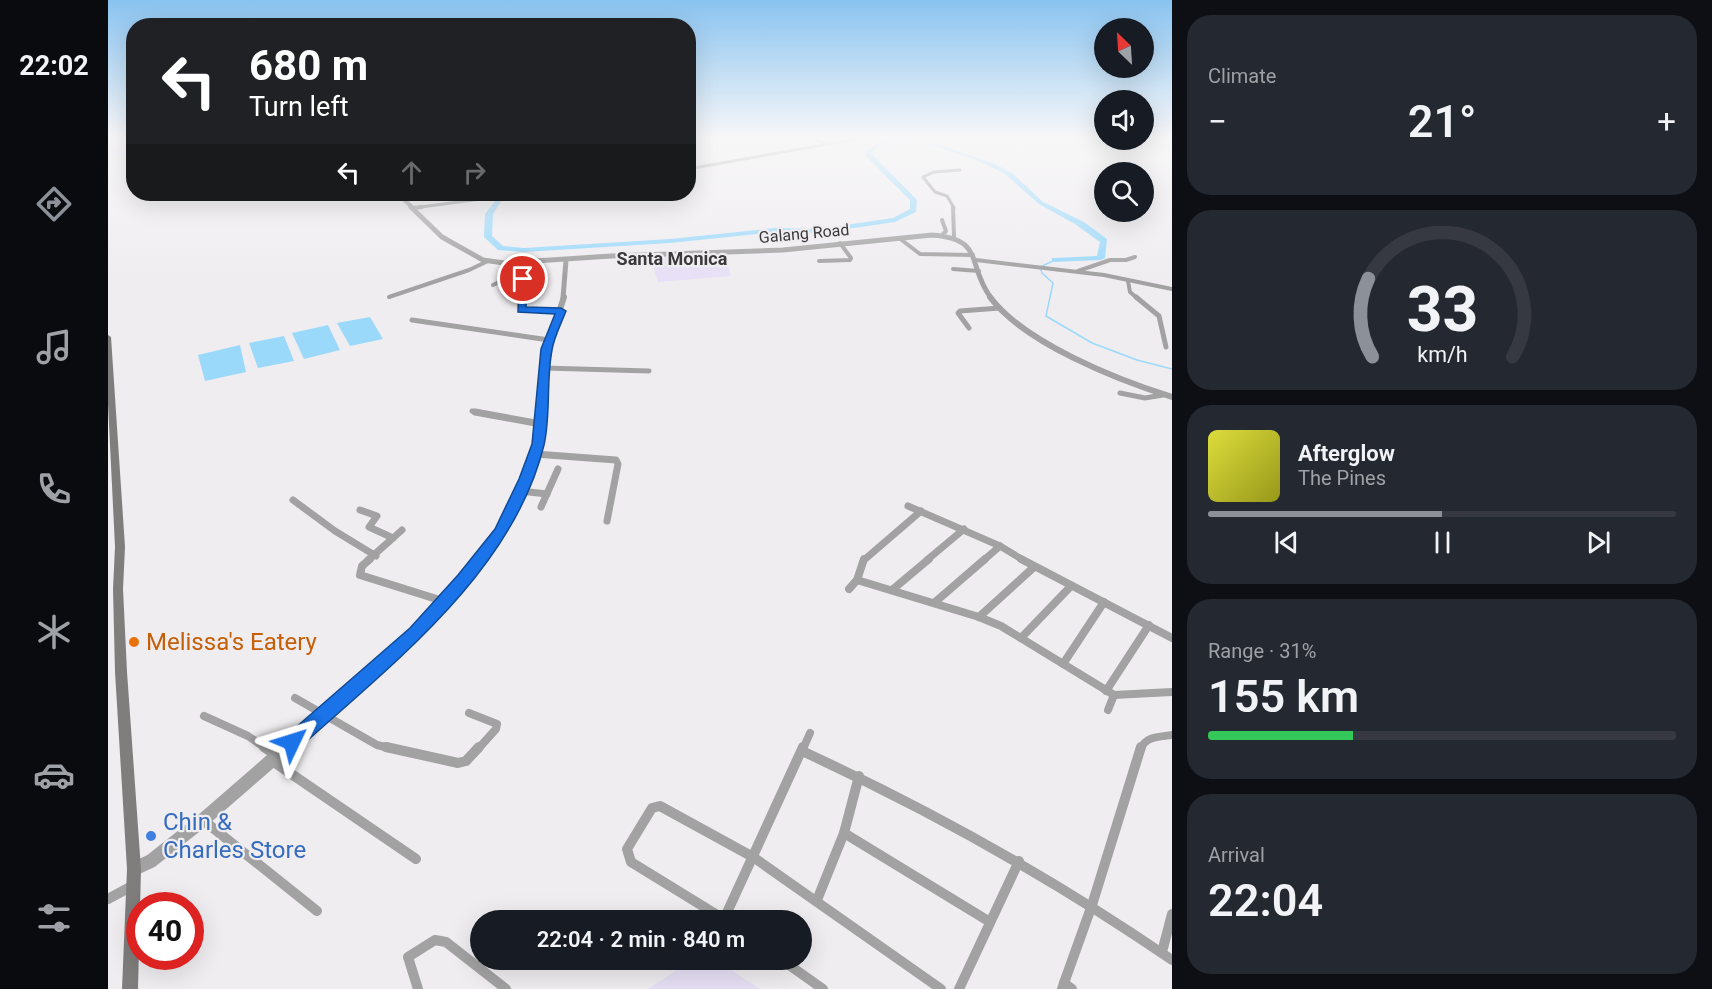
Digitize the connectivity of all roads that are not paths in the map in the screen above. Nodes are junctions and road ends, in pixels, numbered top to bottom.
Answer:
1 (928, 183) edge
2 (405, 201) edge
3 (466, 201) edge
4 (412, 208) junction
5 (942, 220) dead end
6 (942, 235) junction
7 (954, 237) junction
8 (899, 238) junction
9 (840, 243) junction
10 (975, 257) junction
11 (1135, 257) dead end
12 (566, 260) junction
13 (488, 261) junction
14 (819, 261) dead end
15 (529, 263) junction
16 (953, 268) dead end
17 (979, 271) junction
18 (1076, 272) junction
19 (1128, 281) junction
20 (493, 285) dead end
21 (523, 287) junction
22 (1172, 289) edge
23 (389, 297) dead end
24 (999, 308) junction
25 (561, 311) junction
26 (412, 320) dead end
27 (969, 328) dead end
28 (108, 337) edge
29 (549, 340) junction
30 (1166, 348) dead end
31 (544, 368) junction
32 (649, 371) dead end
33 (1120, 393) dead end
34 (1163, 395) junction
35 (1172, 397) edge
36 (472, 411) dead end
37 (541, 424) junction
38 (535, 454) junction
39 (558, 469) dead end
40 (520, 491) junction
41 (548, 494) junction
42 (293, 500) dead end
43 (908, 506) dead end
44 (542, 507) dead end
45 (360, 510) dead end
46 (921, 511) junction
47 (607, 521) dead end
48 (964, 529) junction
49 (402, 530) dead end
50 (393, 538) junction
51 (1000, 546) junction
52 (376, 556) junction
53 (1034, 567) junction
54 (858, 580) junction
55 (1071, 586) junction
56 (849, 589) dead end
57 (892, 590) junction
58 (443, 601) junction
59 (1104, 602) junction
60 (934, 603) junction
61 (979, 617) junction
62 (1149, 625) junction
63 (1021, 638) junction
64 (1172, 638) edge
65 (1063, 664) junction
66 (1172, 692) edge
67 (1110, 693) junction
68 (295, 698) dead end
69 (1108, 710) dead end
70 (469, 713) dead end
71 (323, 715) junction
72 (204, 716) dead end
73 (810, 733) dead end
74 (1172, 735) edge
75 (802, 751) junction
76 (273, 758) junction
77 (859, 776) junction
78 (202, 820) junction
79 (844, 833) junction
80 (753, 857) junction
81 (416, 859) dead end
82 (1019, 861) junction
83 (134, 869) junction
84 (134, 885) junction
85 (108, 899) edge
86 (818, 900) junction
87 (1092, 905) junction
88 (710, 910) edge
89 (730, 910) edge
90 (317, 911) dead end
91 (1172, 914) edge
92 (990, 922) junction
93 (1167, 956) edge
94 (796, 970) edge
95 (501, 987) edge
96 (1066, 987) edge
97 (130, 989) edge
98 (418, 989) edge
99 (823, 989) edge
100 (941, 989) edge
101 (959, 989) edge

1 - 7 street
2 - 4 street, Galang Road
3 - 4 street
4 - 13 street, Galang Road
5 - 6 street
6 - 7 street, Galang Road
6 - 8 street, Galang Road
7 - 10 street
8 - 9 street, Galang Road
8 - 10 street
9 - 12 street, Galang Road
9 - 14 street
10 - 17 street
10 - 18 street
11 - 18 street
12 - 15 street, Galang Road
12 - 25 street
13 - 15 street, Galang Road
13 - 23 street
15 - 21 street
16 - 17 street
17 - 24 street
18 - 19 street
19 - 22 street
19 - 30 street
20 - 21 street
21 - 25 street
24 - 27 street
24 - 34 street
25 - 29 street
26 - 29 street
28 - 83 main road
29 - 31 street
31 - 32 street
31 - 37 street
33 - 34 street
34 - 35 street
36 - 37 street
37 - 38 street
38 - 40 street
38 - 47 street
39 - 41 street
40 - 41 street
40 - 58 street
41 - 44 street
42 - 52 street
43 - 46 street
45 - 50 street
46 - 48 street
46 - 54 street
48 - 51 street
48 - 57 street
49 - 50 street
50 - 52 street
51 - 53 street
51 - 60 street
52 - 58 street
53 - 55 street
53 - 61 street
54 - 56 street
54 - 57 street
55 - 59 street
55 - 63 street
57 - 60 street
58 - 71 street
59 - 62 street
59 - 65 street
60 - 61 street
61 - 63 street
62 - 64 street
62 - 67 street
63 - 65 street
65 - 67 street
66 - 67 street
67 - 69 street
68 - 71 street
70 - 71 street
71 - 76 street
72 - 76 street
73 - 75 street
74 - 87 street
75 - 77 street
75 - 80 street
76 - 78 street
76 - 81 street
77 - 79 street
77 - 82 street
78 - 83 street
78 - 90 street
79 - 86 street
79 - 92 street
80 - 86 street
80 - 88 street
80 - 89 street
82 - 87 street
82 - 92 street
83 - 84 main road
84 - 85 street
84 - 97 main road
86 - 100 street
87 - 93 street
87 - 96 street
91 - 93 street
92 - 101 street
94 - 99 street
95 - 98 street

